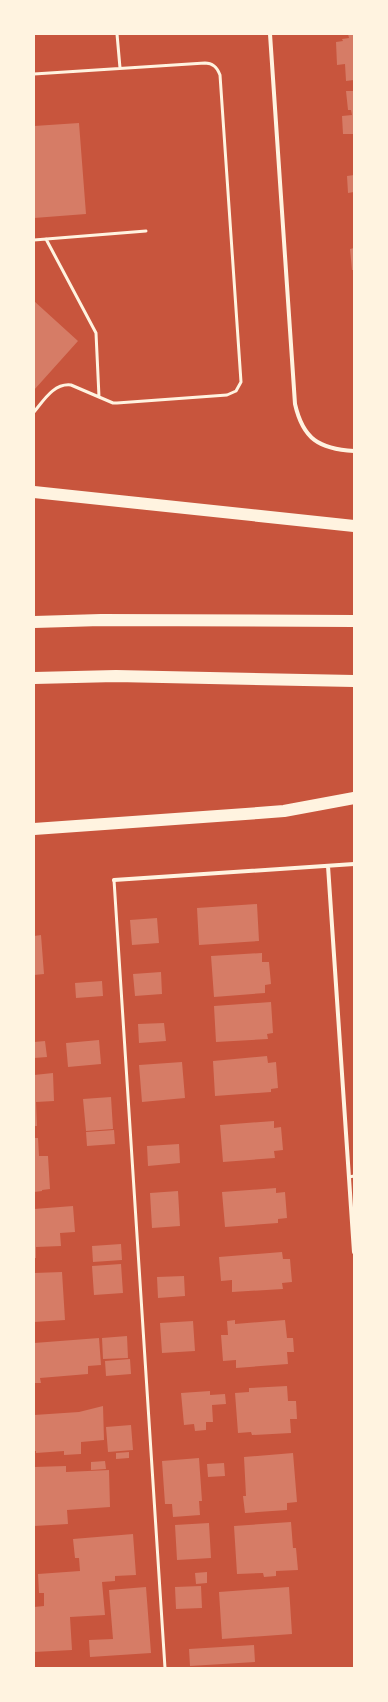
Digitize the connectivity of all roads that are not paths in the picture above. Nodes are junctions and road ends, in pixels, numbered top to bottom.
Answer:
1 (117, 34) edge
2 (270, 34) edge
3 (120, 68) junction
4 (34, 74) edge
5 (146, 231) dead end
6 (46, 239) junction
7 (34, 240) edge
8 (99, 397) junction
9 (34, 412) edge
10 (354, 451) edge
11 (38, 491) edge
12 (354, 526) edge
13 (354, 621) edge
14 (34, 622) edge
15 (34, 678) edge
16 (354, 681) edge
17 (354, 798) edge
18 (34, 829) edge
19 (354, 864) edge
20 (328, 866) junction
21 (114, 880) joint
22 (352, 1176) edge
23 (354, 1252) edge
24 (165, 1668) edge

1 - 3 lane
2 - 10 street
3 - 4 lane
3 - 8 lane
5 - 6 lane
6 - 7 lane
6 - 8 lane
8 - 9 lane
11 - 12 highway
13 - 14 highway
15 - 16 highway
17 - 18 highway
19 - 20 street
20 - 21 street
20 - 22 street
21 - 24 lane
22 - 23 street

